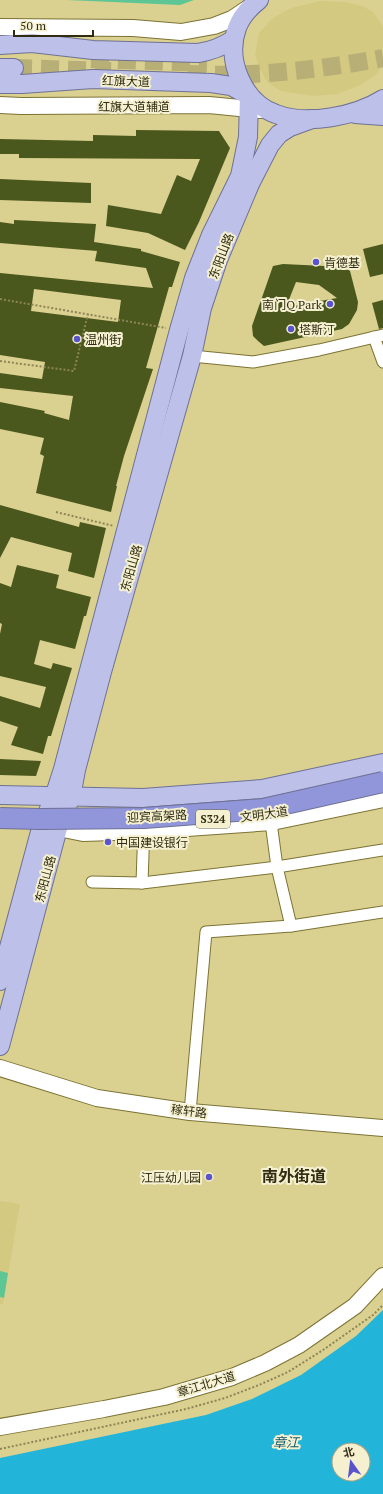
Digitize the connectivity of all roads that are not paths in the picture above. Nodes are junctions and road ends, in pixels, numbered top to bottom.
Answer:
1 (256, 3) edge
2 (0, 27) edge
3 (234, 39) junction
4 (6, 58) edge
5 (0, 84) edge
6 (383, 99) edge
7 (249, 103) junction
8 (0, 105) edge
9 (348, 114) junction
10 (383, 116) edge
11 (312, 119) junction
12 (379, 336) edge
13 (192, 356) junction
14 (383, 362) edge
15 (383, 763) edge
16 (383, 772) edge
17 (383, 782) edge
18 (383, 790) edge
19 (0, 795) edge
20 (62, 797) junction
21 (383, 799) edge
22 (0, 806) edge
23 (0, 818) edge
24 (271, 818) junction
25 (0, 826) edge
26 (49, 828) junction
27 (144, 828) junction
28 (383, 850) edge
29 (277, 867) junction
30 (92, 882) dead end
31 (142, 883) junction
32 (383, 912) edge
33 (291, 926) junction
34 (0, 981) edge
35 (0, 1046) edge
36 (0, 1068) edge
37 (190, 1112) junction
38 (383, 1128) edge
39 (383, 1276) edge
40 (383, 1288) edge
41 (0, 1427) edge
42 (0, 1438) edge

1 - 2 main road
1 - 3 main road
3 - 4 main road
3 - 7 main road
5 - 7 main road, 红旗大道
6 - 9 main road
7 - 8 main road, 红旗大道辅道
7 - 11 main road
7 - 20 main road, 东阳山路
9 - 10 main road
9 - 11 main road
11 - 13 main road, 东阳山路
12 - 13 street
12 - 14 street
13 - 20 main road, 东阳山路
15 - 20 main road, 文明大道 / S324
16 - 22 highway, 迎宾高架路
17 - 23 highway, 迎宾高架路, bridge
18 - 24 main road, 文明大道 / S324
19 - 20 main road, 文明大道 / S324
20 - 26 main road, 东阳山路
21 - 24 main road
24 - 27 main road, 文明大道 / S324
24 - 29 street
25 - 26 main road, 文明大道 / S324
26 - 27 main road, 文明大道 / S324
26 - 34 main road, 东阳山路
26 - 35 main road, 东阳山路
27 - 31 street
28 - 29 street
29 - 31 street
29 - 33 street
30 - 31 street
32 - 33 street
33 - 37 street
36 - 37 main road, 稼轩路
37 - 38 main road, 稼轩路
39 - 41 main road, 章江北大道
40 - 42 main road, 章江北大道

